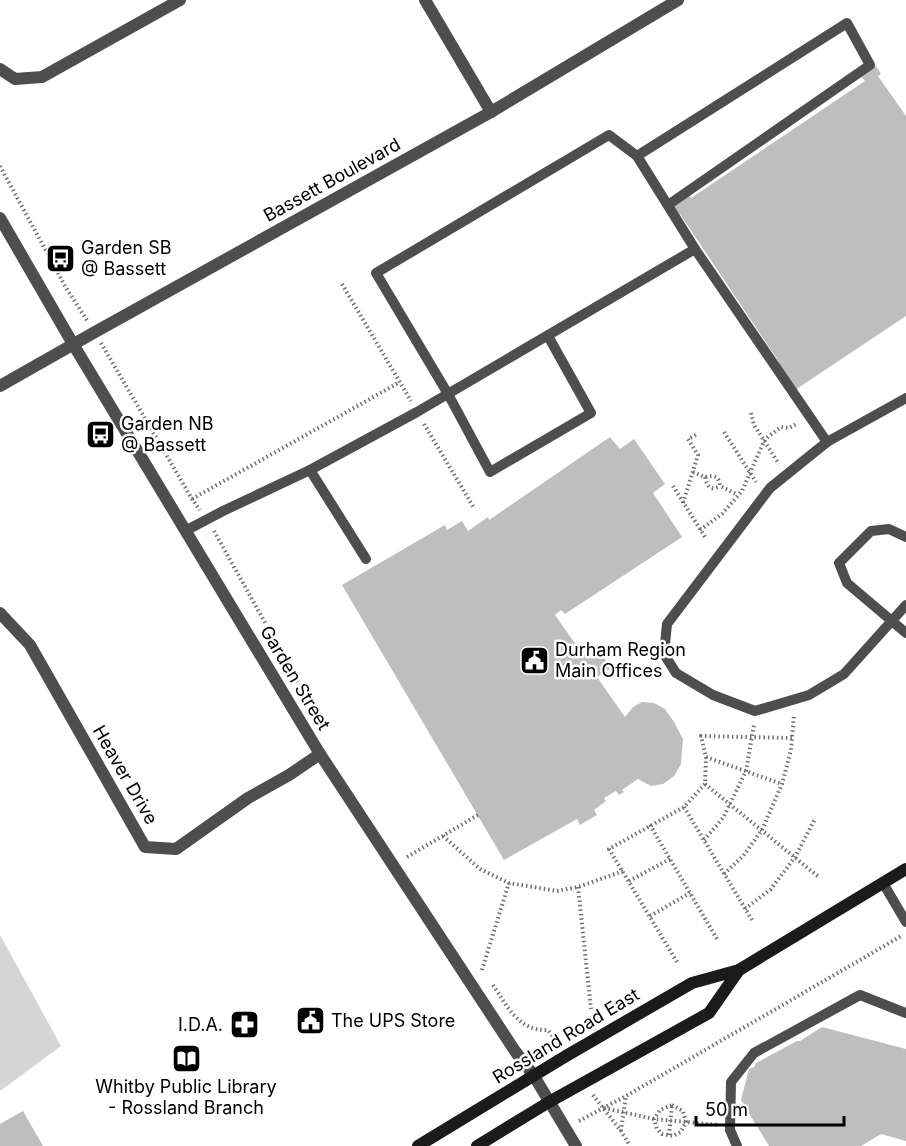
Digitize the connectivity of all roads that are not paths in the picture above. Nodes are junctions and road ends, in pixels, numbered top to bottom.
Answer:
1 (180, 0) edge
2 (424, 0) edge
3 (678, 0) edge
4 (0, 69) edge
5 (491, 112) junction
6 (638, 156) junction
7 (668, 206) junction
8 (0, 218) edge
9 (695, 249) junction
10 (548, 336) junction
11 (73, 344) junction
12 (0, 386) edge
13 (448, 394) junction
14 (906, 398) edge
15 (827, 442) junction
16 (310, 470) junction
17 (185, 531) junction
18 (906, 537) edge
19 (366, 559) dead end
20 (906, 605) edge
21 (0, 613) edge
22 (891, 620) junction
23 (906, 633) edge
24 (320, 753) junction
25 (906, 868) edge
26 (883, 883) junction
27 (906, 922) edge
28 (739, 970) junction
29 (906, 1013) edge
30 (534, 1076) junction
31 (549, 1102) junction
32 (418, 1146) edge
33 (477, 1146) edge
34 (576, 1146) edge
35 (737, 1146) edge

1 - 4 street
2 - 5 street
3 - 5 street, Bassett Boulevard
5 - 11 street, Bassett Boulevard
6 - 7 lane
6 - 7 lane
6 - 13 lane
7 - 9 lane
8 - 11 street, Garden Street
9 - 10 lane
9 - 15 lane
10 - 13 lane
10 - 13 lane
11 - 12 street, Bassett Boulevard
11 - 17 street, Garden Street
13 - 16 lane
14 - 15 lane
15 - 22 lane
16 - 17 lane
16 - 19 lane
17 - 24 street, Garden Street
18 - 22 lane
20 - 22 lane
21 - 24 street, Heaver Drive
22 - 23 lane
24 - 30 street, Garden Street
25 - 26 main road, Rossland Road East
26 - 27 lane
26 - 28 main road, Rossland Road East
28 - 30 main road, Rossland Road East
28 - 31 main road, Rossland Road East
29 - 35 lane
30 - 31 street, Garden Street
30 - 32 main road, Rossland Road East
31 - 33 main road, Rossland Road East
31 - 34 street, Garden Street

